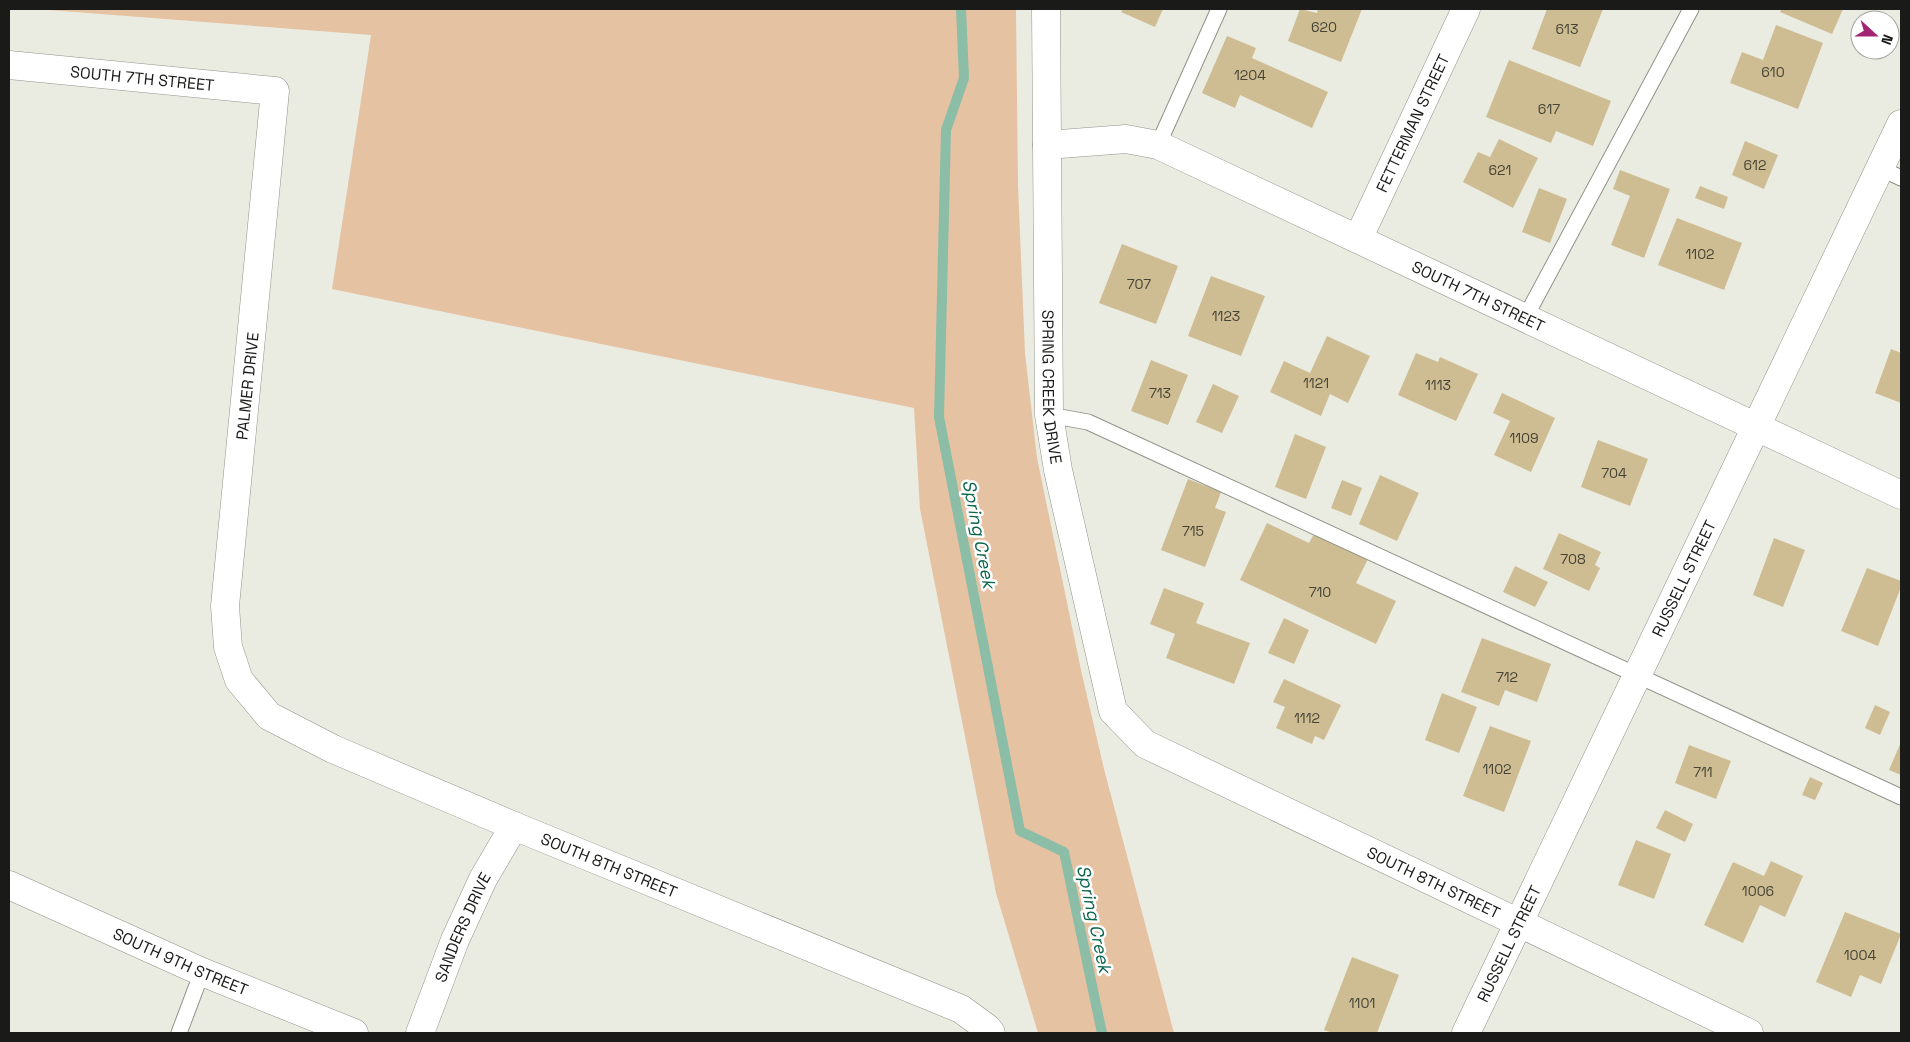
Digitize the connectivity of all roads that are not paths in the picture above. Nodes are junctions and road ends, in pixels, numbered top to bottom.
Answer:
1 (1046, 9) edge
2 (1219, 9) edge
3 (1466, 9) edge
4 (1691, 9) edge
5 (9, 65) edge
6 (275, 91) joint
7 (1901, 124) edge
8 (1047, 145) junction
9 (1158, 145) junction
10 (1891, 173) edge
11 (1358, 239) junction
12 (1525, 318) junction
13 (1049, 415) junction
14 (1756, 427) junction
15 (1901, 495) edge
16 (1637, 675) junction
17 (239, 680) joint
18 (1145, 744) joint
19 (1901, 797) edge
20 (514, 826) junction
21 (9, 885) edge
22 (1519, 924) junction
23 (202, 972) junction
24 (179, 1033) edge
25 (354, 1033) edge
26 (420, 1033) edge
27 (991, 1033) edge
28 (1466, 1033) edge
29 (1749, 1033) edge

1 - 8 street, SPRING CREEK DRIVE
2 - 9 lane
3 - 11 street, FETTERMAN STREET
4 - 12 lane
5 - 6 street, SOUTH 7TH STREET
6 - 17 street, PALMER DRIVE
7 - 10 street, RUSSELL STREET
8 - 9 street, SOUTH 7TH STREET
8 - 13 street, SPRING CREEK DRIVE
9 - 11 street, SOUTH 7TH STREET
10 - 14 street, RUSSELL STREET
11 - 12 street, SOUTH 7TH STREET
12 - 14 street, SOUTH 7TH STREET
13 - 16 lane
13 - 18 street, SPRING CREEK DRIVE
14 - 15 street, SOUTH 7TH STREET
14 - 16 street, RUSSELL STREET
16 - 19 lane
16 - 22 street, RUSSELL STREET
17 - 20 street, SOUTH 8TH STREET
18 - 22 street, SOUTH 8TH STREET
20 - 26 street, SANDERS DRIVE
20 - 27 street, SOUTH 8TH STREET
21 - 23 street, SOUTH 9TH STREET
22 - 28 street, RUSSELL STREET
22 - 29 street, SOUTH 8TH STREET
23 - 24 lane
23 - 25 street, SOUTH 9TH STREET

